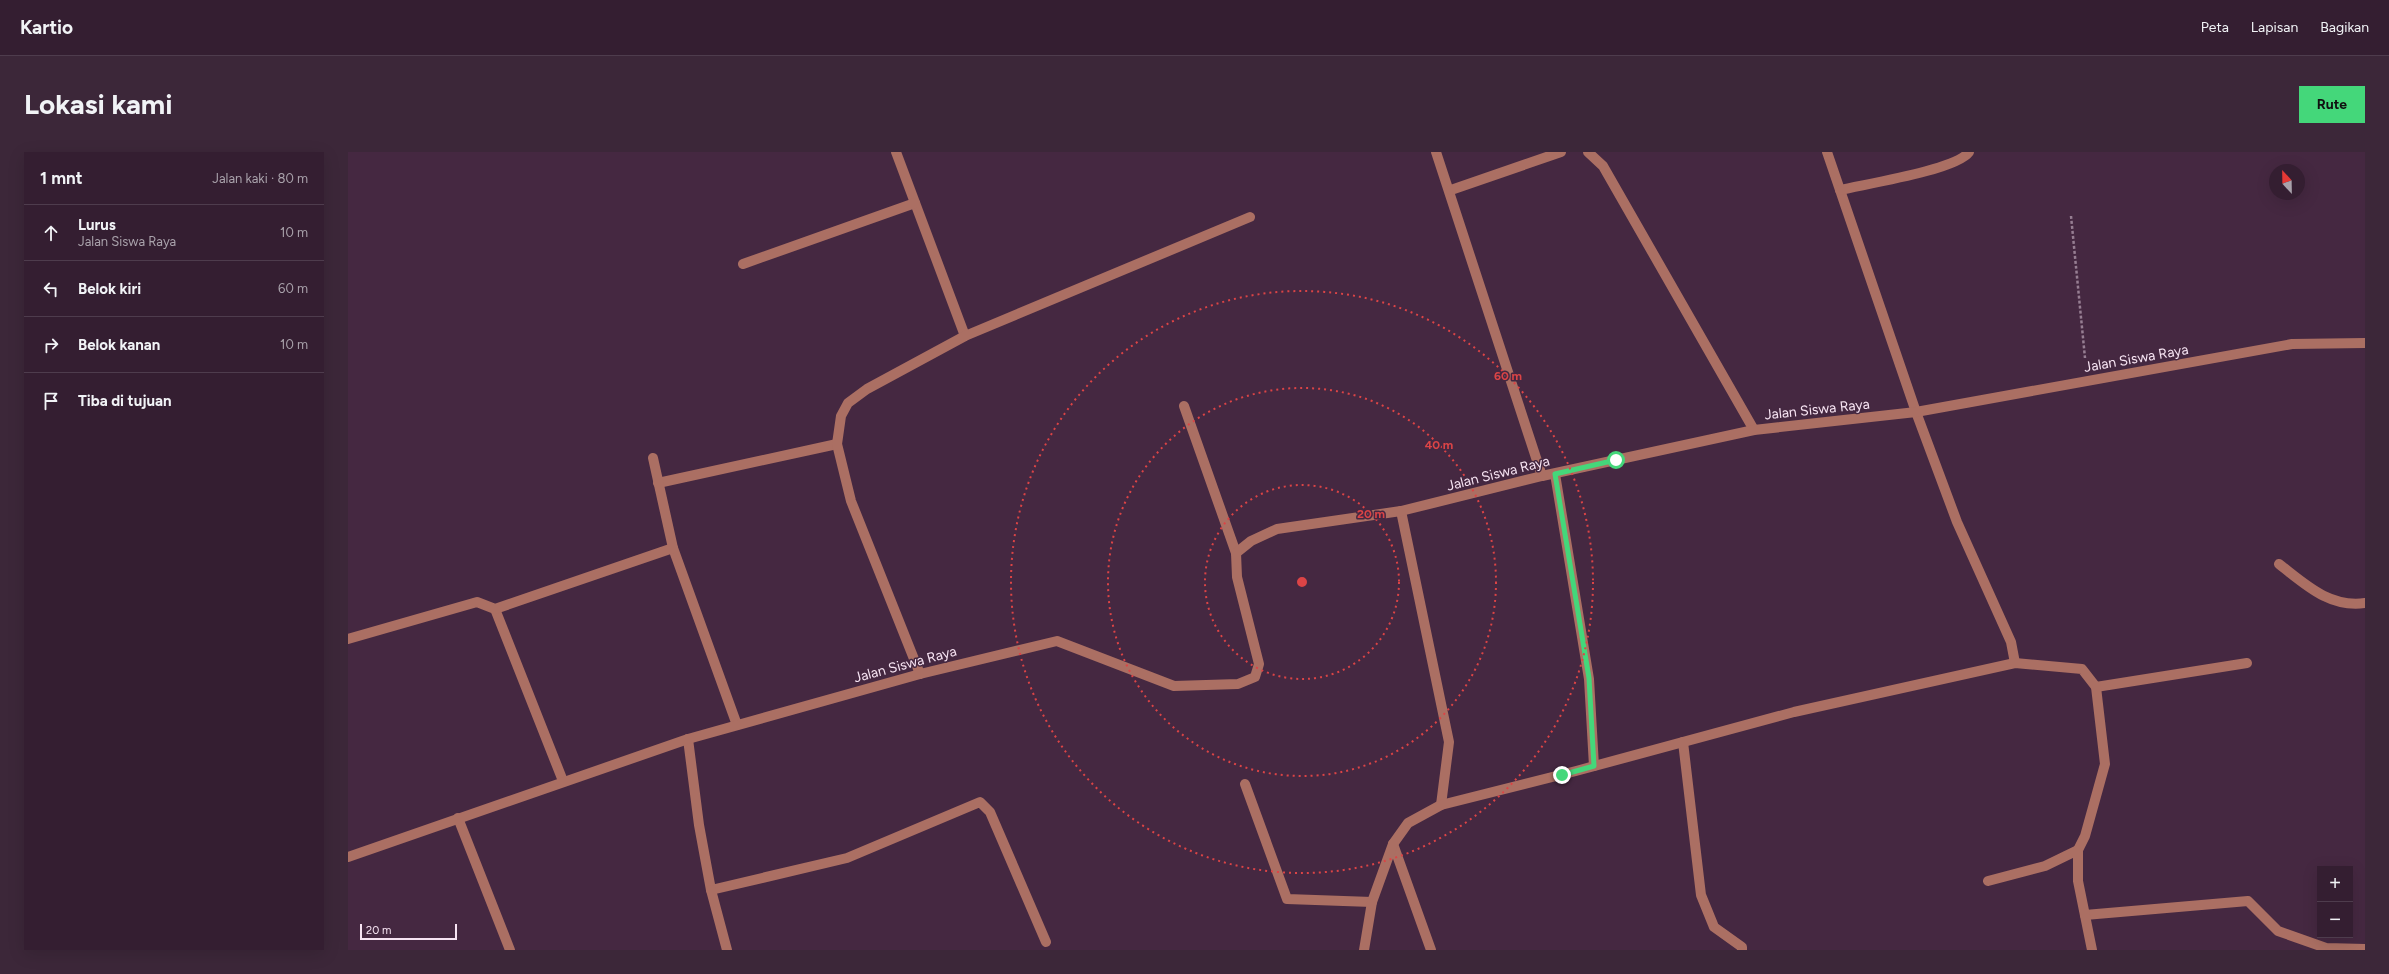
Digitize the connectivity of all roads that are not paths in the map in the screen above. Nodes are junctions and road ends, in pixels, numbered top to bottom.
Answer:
1 (896, 152) edge
2 (1436, 152) edge
3 (1561, 152) edge
4 (1588, 152) edge
5 (1827, 152) edge
6 (1969, 152) edge
7 (1451, 190) junction
8 (1840, 190) junction
9 (915, 203) junction
10 (1250, 218) dead end
11 (743, 264) dead end
12 (965, 336) junction
13 (2365, 342) edge
14 (1184, 406) dead end
15 (1916, 412) junction
16 (1754, 430) junction
17 (837, 444) junction
18 (653, 458) dead end
19 (1555, 474) junction
20 (1542, 476) junction
21 (658, 483) junction
22 (1401, 511) junction
23 (673, 548) junction
24 (1236, 553) junction
25 (2279, 564) dead end
26 (2365, 603) edge
27 (495, 609) junction
28 (348, 639) edge
29 (2015, 663) junction
30 (2247, 663) dead end
31 (920, 674) junction
32 (2096, 687) junction
33 (737, 725) junction
34 (688, 739) junction
35 (1683, 742) junction
36 (1594, 766) junction
37 (563, 781) junction
38 (1245, 784) dead end
39 (1441, 805) junction
40 (458, 818) junction
41 (1393, 844) junction
42 (2078, 850) junction
43 (348, 857) edge
44 (1988, 880) dead end
45 (711, 890) junction
46 (1372, 902) junction
47 (2085, 916) junction
48 (1046, 942) dead end
49 (2365, 949) edge
50 (510, 950) edge
51 (727, 950) edge
52 (1364, 950) edge
53 (1431, 950) edge
54 (1742, 950) edge
55 (2092, 950) edge

1 - 9 street
2 - 7 street
3 - 7 street
4 - 16 street
5 - 8 street
6 - 8 street
7 - 20 street
8 - 15 street
9 - 11 street
9 - 12 street
10 - 12 street
12 - 17 street
13 - 15 street, Jalan Siswa Raya
14 - 24 street
15 - 16 street, Jalan Siswa Raya
15 - 29 street
16 - 19 street, Jalan Siswa Raya
17 - 21 street
17 - 31 street
18 - 21 street
19 - 20 street, Jalan Siswa Raya
19 - 36 street
20 - 22 street, Jalan Siswa Raya
21 - 23 street
22 - 24 street, Jalan Siswa Raya
22 - 39 street
23 - 27 street
23 - 33 street
24 - 31 street, Jalan Siswa Raya
25 - 26 street
27 - 28 street
27 - 37 street
29 - 32 street
29 - 35 street
30 - 32 street
31 - 33 street, Jalan Siswa Raya
32 - 42 street
33 - 34 street, Jalan Siswa Raya
34 - 37 street, Jalan Siswa Raya
34 - 45 street
35 - 36 street
35 - 54 street
36 - 39 street
37 - 40 street, Jalan Siswa Raya
38 - 46 street
39 - 41 street
40 - 43 street, Jalan Siswa Raya
40 - 50 street
41 - 46 street
41 - 53 street
42 - 44 street
42 - 47 street
45 - 48 street
45 - 51 street
46 - 52 street
47 - 49 street
47 - 55 street

